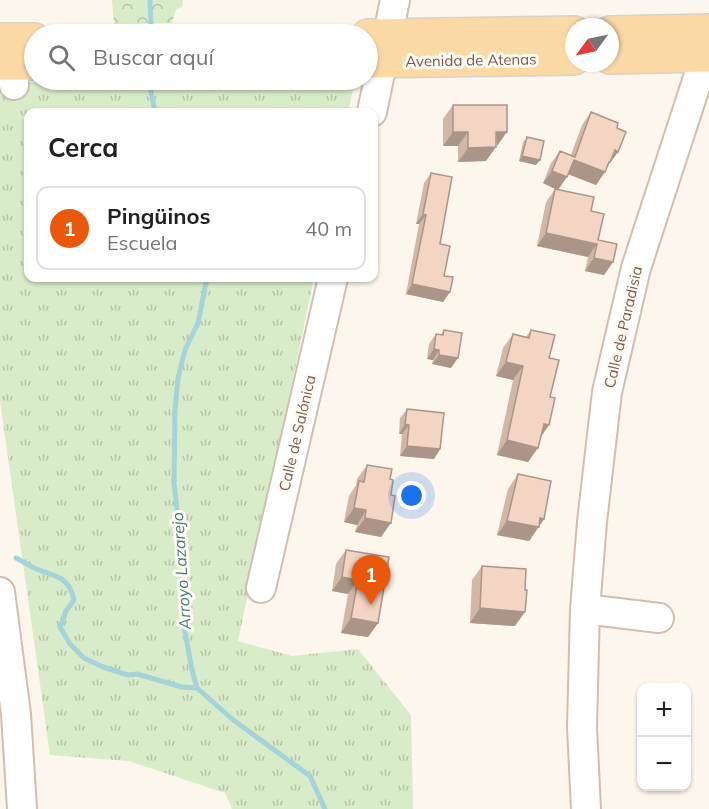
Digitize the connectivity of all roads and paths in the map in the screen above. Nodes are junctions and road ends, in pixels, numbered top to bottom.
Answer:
1 (395, 0) edge
2 (565, 34) edge
3 (619, 34) edge
4 (378, 46) edge
5 (708, 46) edge
6 (378, 49) edge
7 (378, 49) edge
8 (24, 50) edge
9 (619, 56) edge
10 (565, 58) edge
11 (12, 63) edge
12 (374, 90) edge
13 (372, 108) edge
14 (332, 282) edge
15 (261, 588) dead end
16 (0, 592) edge
17 (585, 609) junction
18 (659, 618) dead end
19 (22, 809) edge
20 (586, 809) edge

1 - 4 street
2 - 6 main road, Avenida de Atenas
3 - 5 main road
5 - 9 main road
5 - 17 street, Calle de Paradisia
7 - 10 main road, Avenida de Atenas
8 - 11 main road
12 - 13 street
14 - 15 street, Calle de Salónica
16 - 19 street
17 - 18 street
17 - 20 street, Calle de Paradisia

